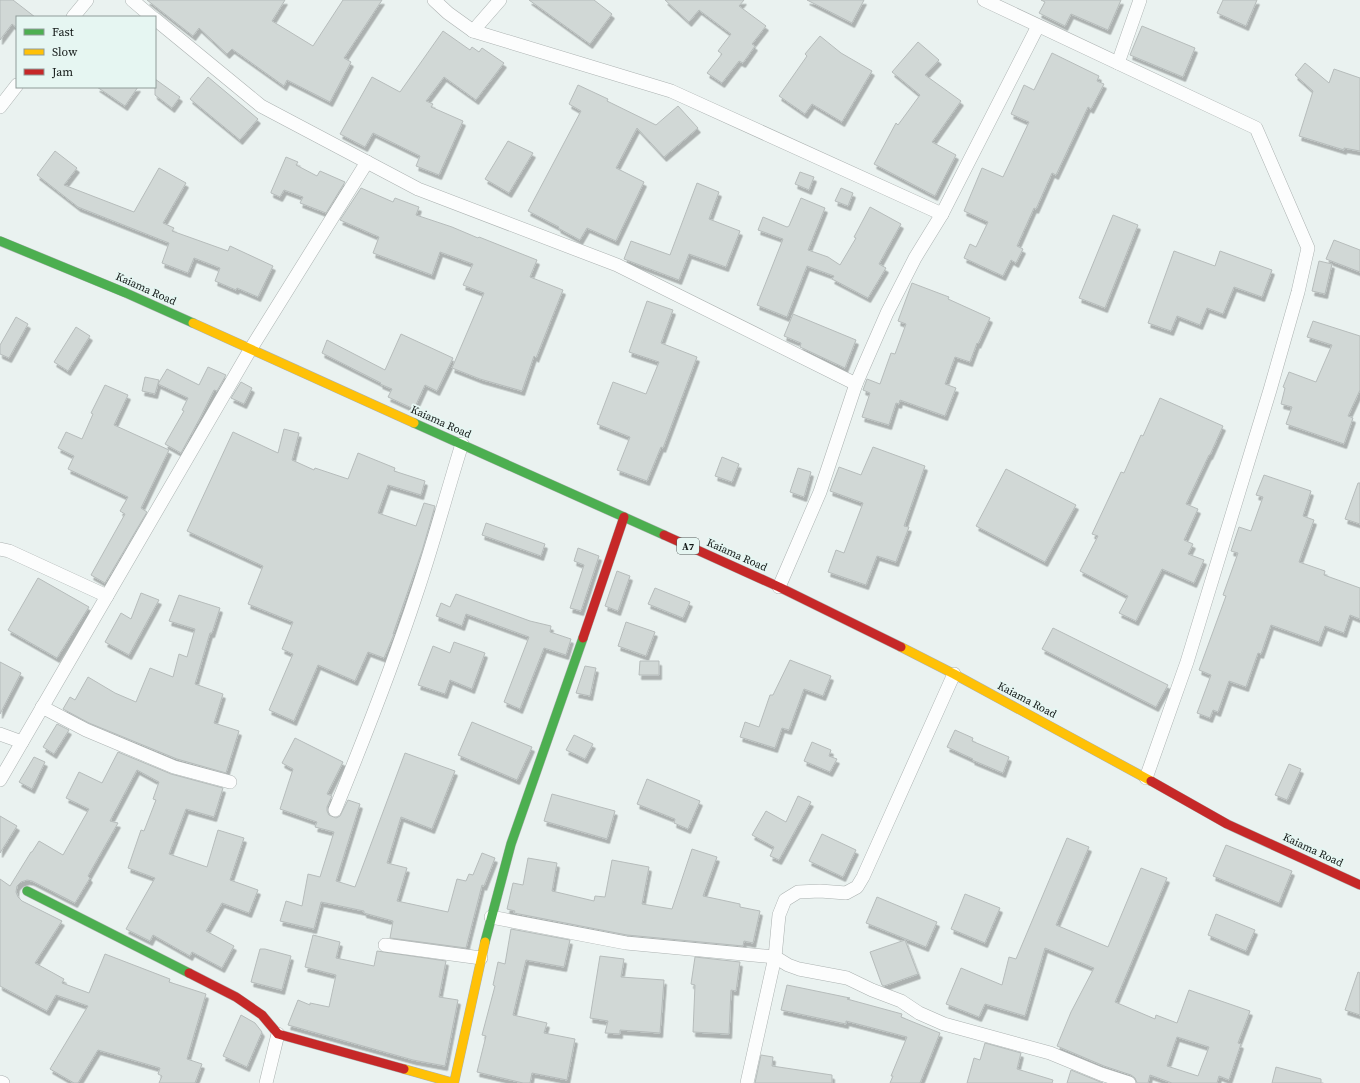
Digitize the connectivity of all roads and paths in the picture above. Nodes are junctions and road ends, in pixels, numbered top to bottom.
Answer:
1 (87, 0) edge
2 (132, 0) edge
3 (434, 0) edge
4 (500, 0) edge
5 (984, 0) edge
6 (1140, 0) edge
7 (74, 16) edge
8 (151, 16) edge
9 (156, 20) edge
10 (1038, 26) junction
11 (473, 31) junction
12 (1118, 63) junction
13 (16, 86) edge
14 (0, 107) edge
15 (367, 162) junction
16 (942, 214) junction
17 (0, 241) edge
18 (250, 350) junction
19 (856, 384) junction
20 (462, 444) junction
21 (624, 517) junction
22 (0, 549) edge
23 (779, 587) junction
24 (107, 596) junction
25 (954, 674) junction
26 (42, 707) junction
27 (0, 734) edge
28 (22, 742) junction
29 (1146, 778) junction
30 (0, 780) edge
31 (230, 782) dead end
32 (335, 810) dead end
33 (1360, 885) edge
34 (27, 892) dead end
35 (491, 917) junction
36 (385, 945) dead end
37 (775, 957) junction
38 (481, 958) junction
39 (278, 1034) junction
40 (266, 1083) edge
41 (747, 1083) edge
42 (1129, 1083) edge

1 - 7 street
2 - 8 street
3 - 11 street
4 - 11 street
5 - 10 street
6 - 12 street
9 - 15 street
10 - 12 street
10 - 16 street
11 - 16 street
12 - 29 street
13 - 14 street
15 - 18 street
15 - 19 street
16 - 19 street
17 - 18 main road, Kaiama Road / A7
18 - 20 main road, Kaiama Road / A7
18 - 24 street
19 - 23 street
20 - 21 main road, Kaiama Road / A7
20 - 32 street
21 - 23 main road, Kaiama Road / A7
21 - 35 main road
22 - 24 street
23 - 25 main road, Kaiama Road / A7
24 - 26 street
25 - 29 main road, Kaiama Road / A7
25 - 37 street
26 - 28 street
26 - 31 street
27 - 28 street
28 - 30 street
29 - 33 main road, Kaiama Road / A7
34 - 39 main road
35 - 37 street
35 - 38 main road
36 - 38 street
37 - 41 street
37 - 42 street
38 - 39 main road
39 - 40 street

